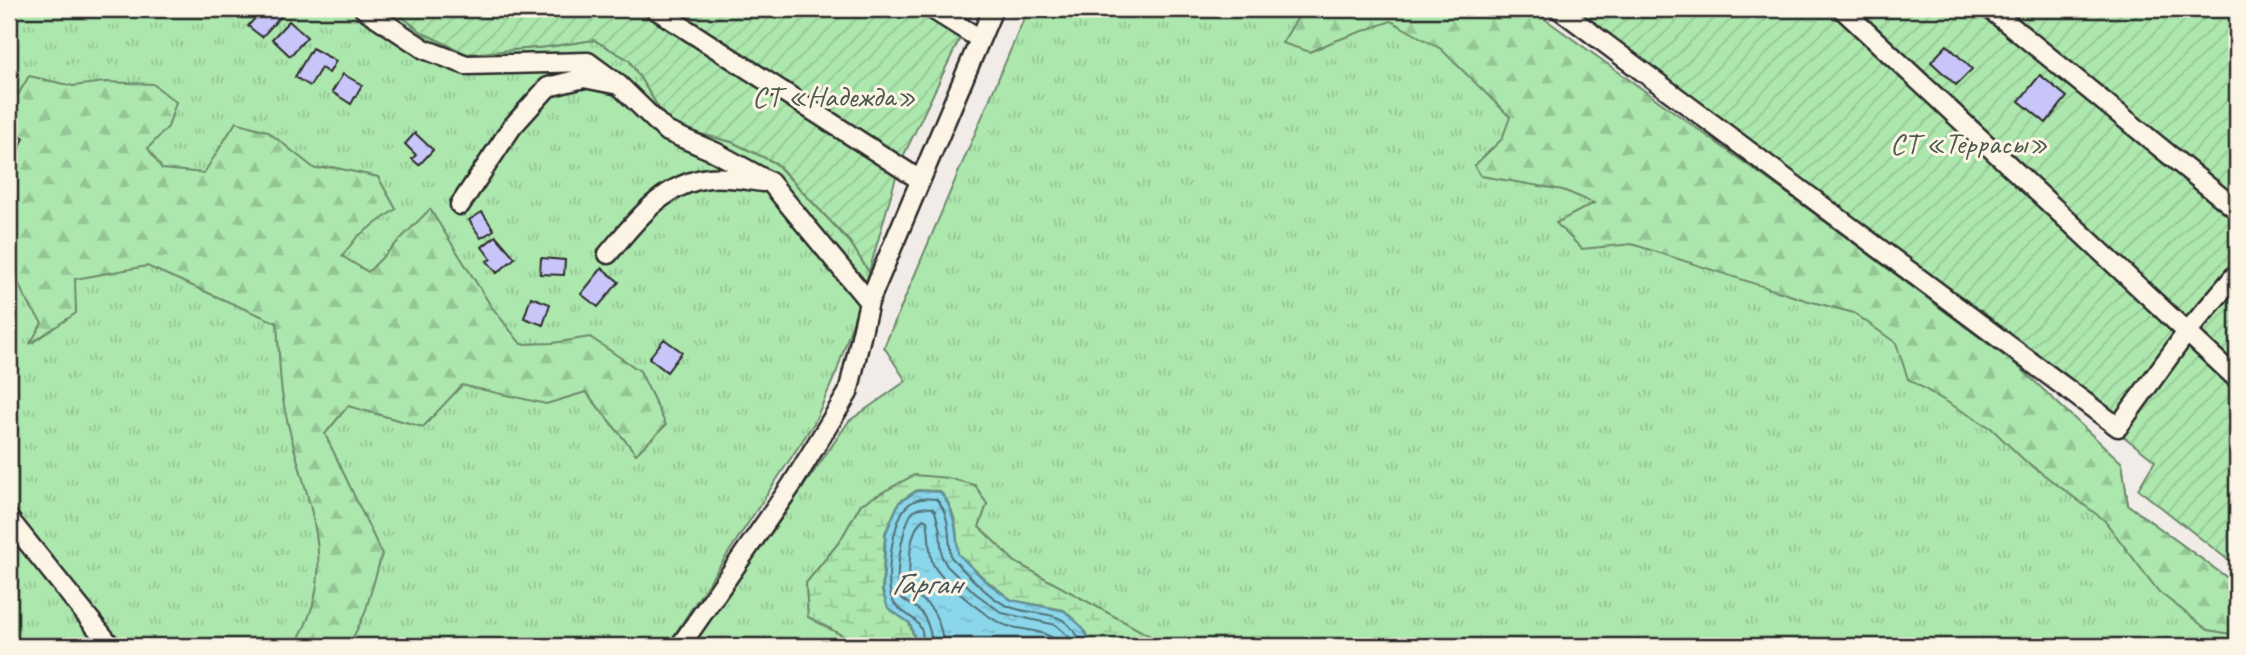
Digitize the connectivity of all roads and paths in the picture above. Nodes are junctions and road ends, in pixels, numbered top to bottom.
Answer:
1 (364, 9) edge
2 (655, 9) edge
3 (932, 9) edge
4 (993, 9) edge
5 (1559, 9) edge
6 (1842, 9) edge
7 (1990, 9) edge
8 (980, 39) junction
9 (618, 84) junction
10 (920, 180) junction
11 (770, 182) junction
12 (460, 205) dead end
13 (2237, 210) edge
14 (608, 254) dead end
15 (2237, 273) edge
16 (869, 302) junction
17 (2187, 332) junction
18 (2237, 379) edge
19 (9, 519) edge
20 (111, 646) edge
21 (680, 646) edge

1 - 9 street
2 - 10 street
3 - 8 street
4 - 8 street
5 - 17 street
6 - 17 street
7 - 13 street
8 - 10 street
9 - 11 street
9 - 12 street
10 - 16 street
11 - 14 street
11 - 16 street
15 - 17 street
16 - 21 street
17 - 18 street
19 - 20 street

